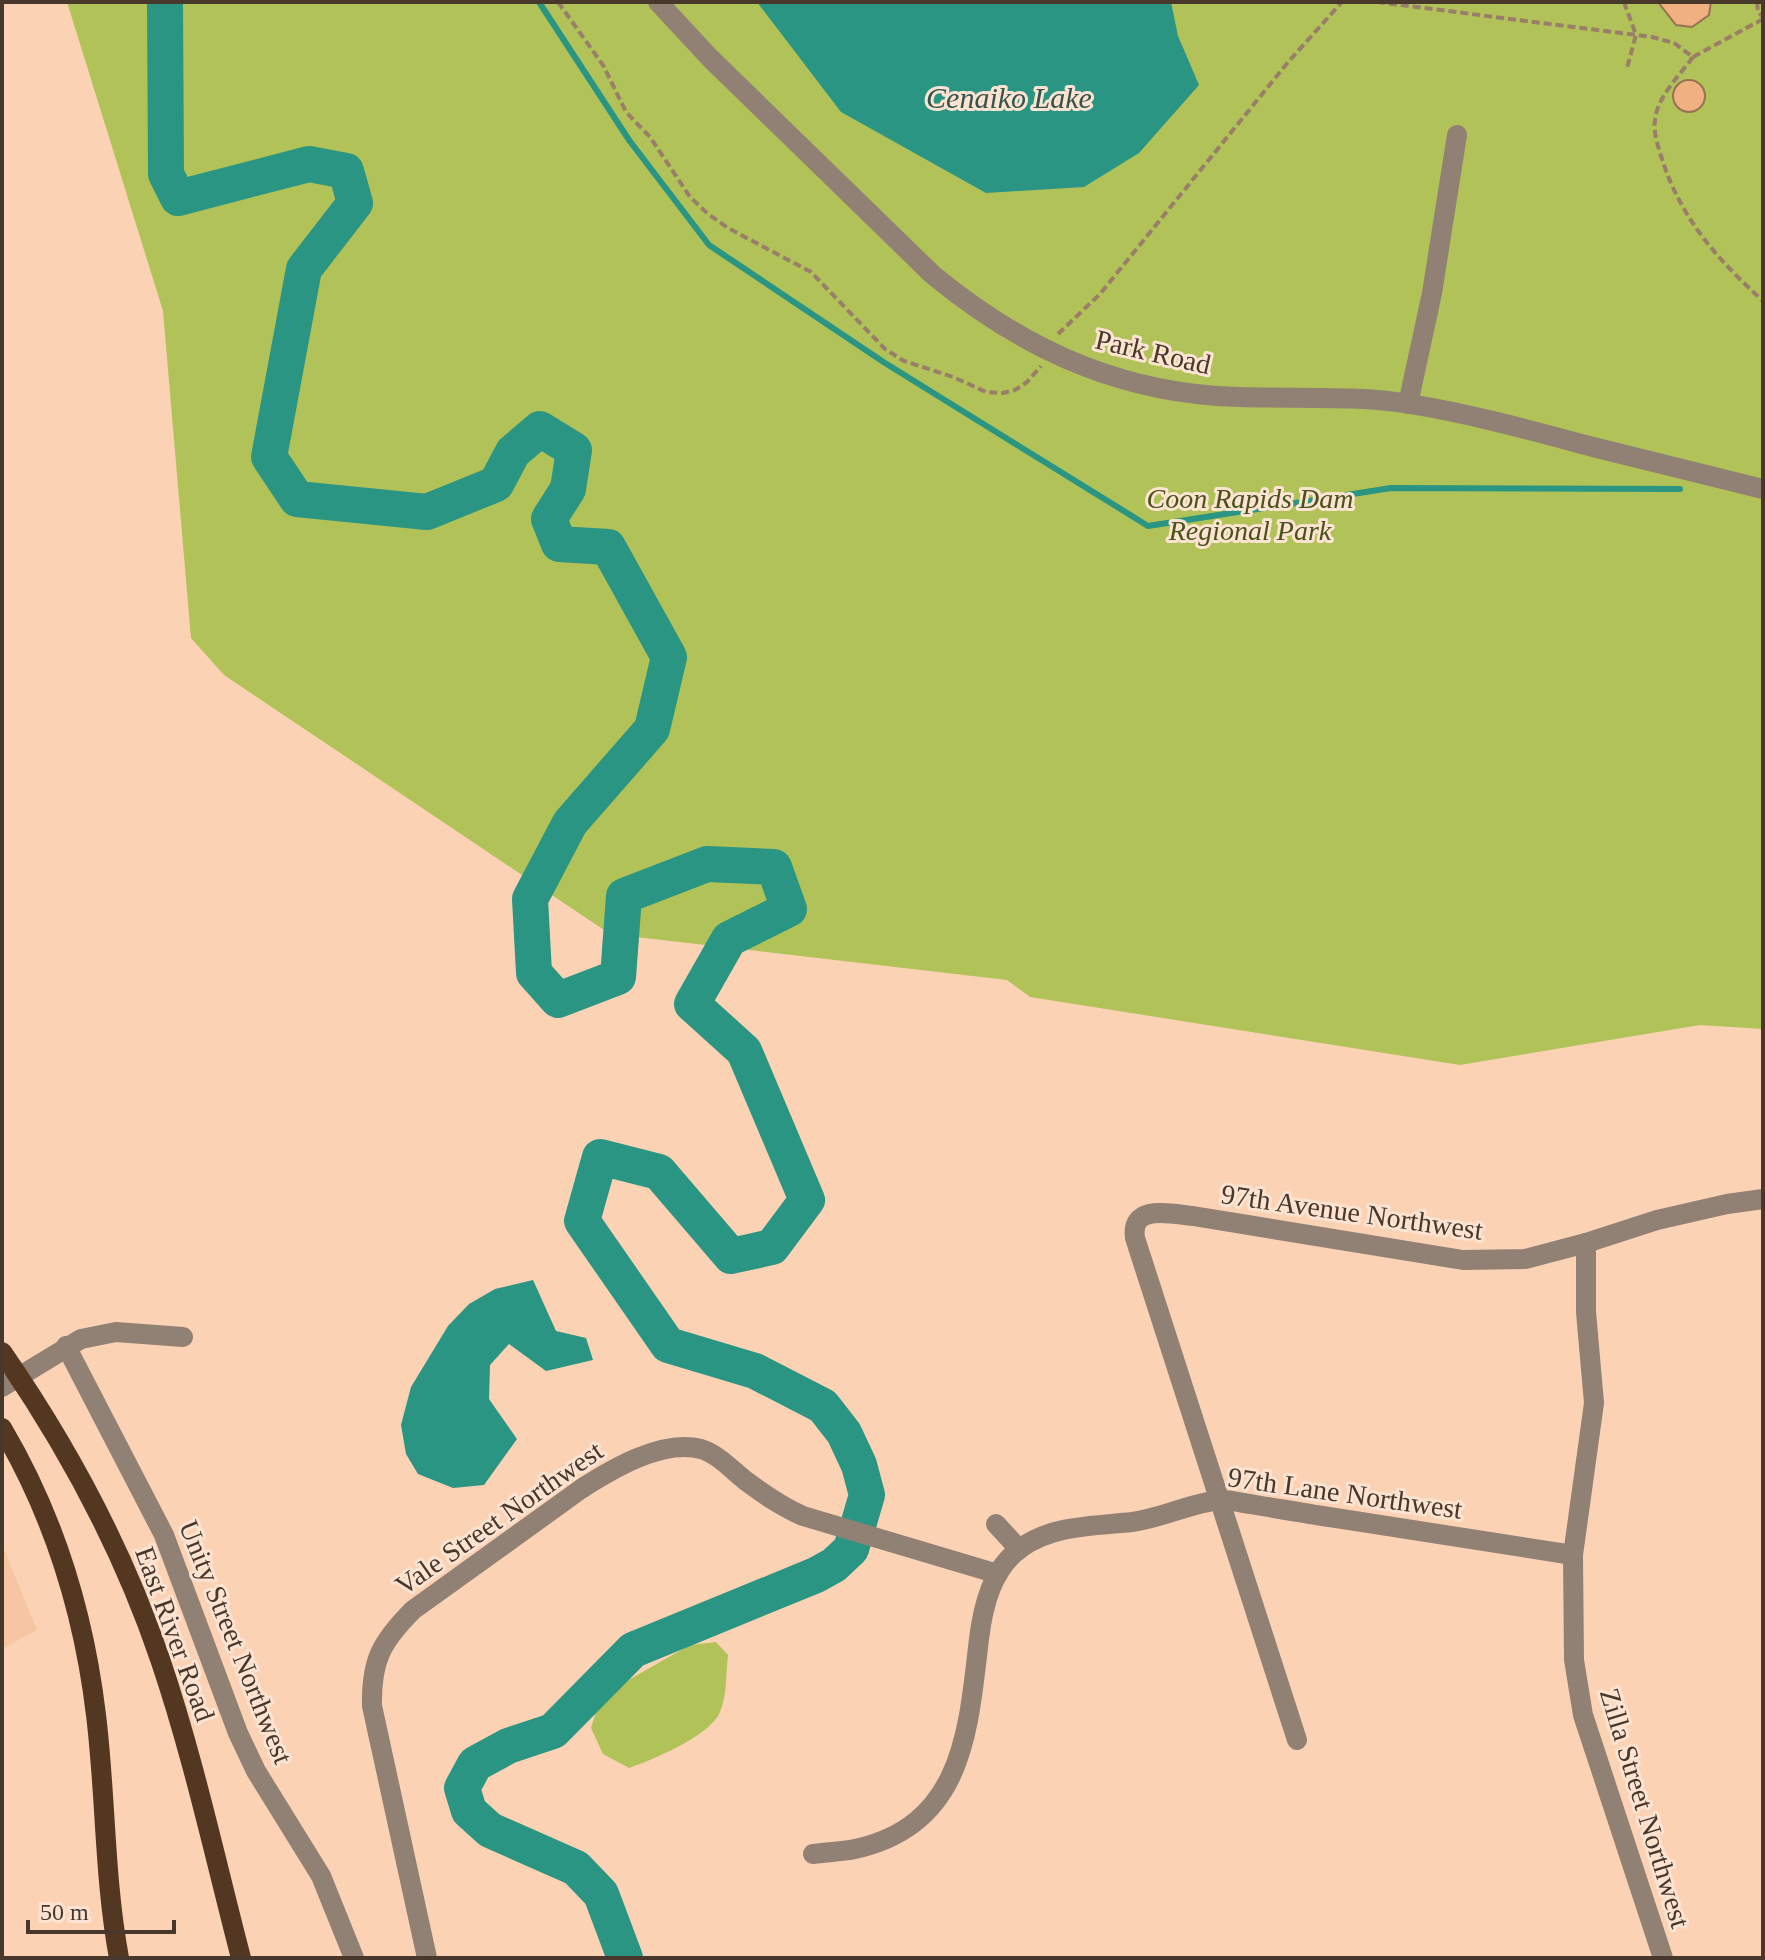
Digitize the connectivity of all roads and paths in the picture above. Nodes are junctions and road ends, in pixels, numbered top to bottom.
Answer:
1 (558, 2) edge
2 (658, 2) edge
3 (1342, 2) edge
4 (1377, 2) edge
5 (1624, 2) edge
6 (1757, 2) edge
7 (1763, 18) edge
8 (1636, 35) junction
9 (1693, 57) junction
10 (1627, 68) dead end
11 (1457, 135) dead end
12 (1763, 301) edge
13 (1048, 353) junction
14 (1408, 404) junction
15 (1763, 489) edge
16 (1763, 1199) edge
17 (1586, 1243) junction
18 (183, 1337) dead end
19 (66, 1346) junction
20 (2, 1352) edge
21 (10, 1382) edge
22 (2, 1428) edge
23 (1221, 1500) junction
24 (996, 1524) dead end
25 (1019, 1549) junction
26 (1573, 1555) junction
27 (998, 1574) junction
28 (1297, 1740) dead end
29 (813, 1854) dead end
30 (119, 1958) edge
31 (241, 1958) edge
32 (354, 1958) edge
33 (427, 1958) edge
34 (1663, 1958) edge

1 - 13 path
2 - 13 street, Park Road
3 - 13 path
4 - 8 path
5 - 8 path
6 - 7 path
7 - 9 path
8 - 9 path
8 - 10 path
9 - 12 path
11 - 14 street
13 - 14 street, Park Road
14 - 15 street, Park Road
16 - 17 street, 97th Avenue Northwest
17 - 23 street, 97th Avenue Northwest
17 - 26 street, Zilla Street Northwest
18 - 19 street
19 - 21 street
19 - 32 street, Unity Street Northwest
20 - 21 main road, East River Road
21 - 31 main road, East River Road
22 - 30 main road
23 - 25 street, 97th Lane Northwest
23 - 26 street, 97th Lane Northwest
23 - 28 street
24 - 25 street
25 - 27 street, 97th Lane Northwest
26 - 34 street, Zilla Street Northwest
27 - 29 street, 97th Lane Northwest
27 - 33 street, Vale Street Northwest

